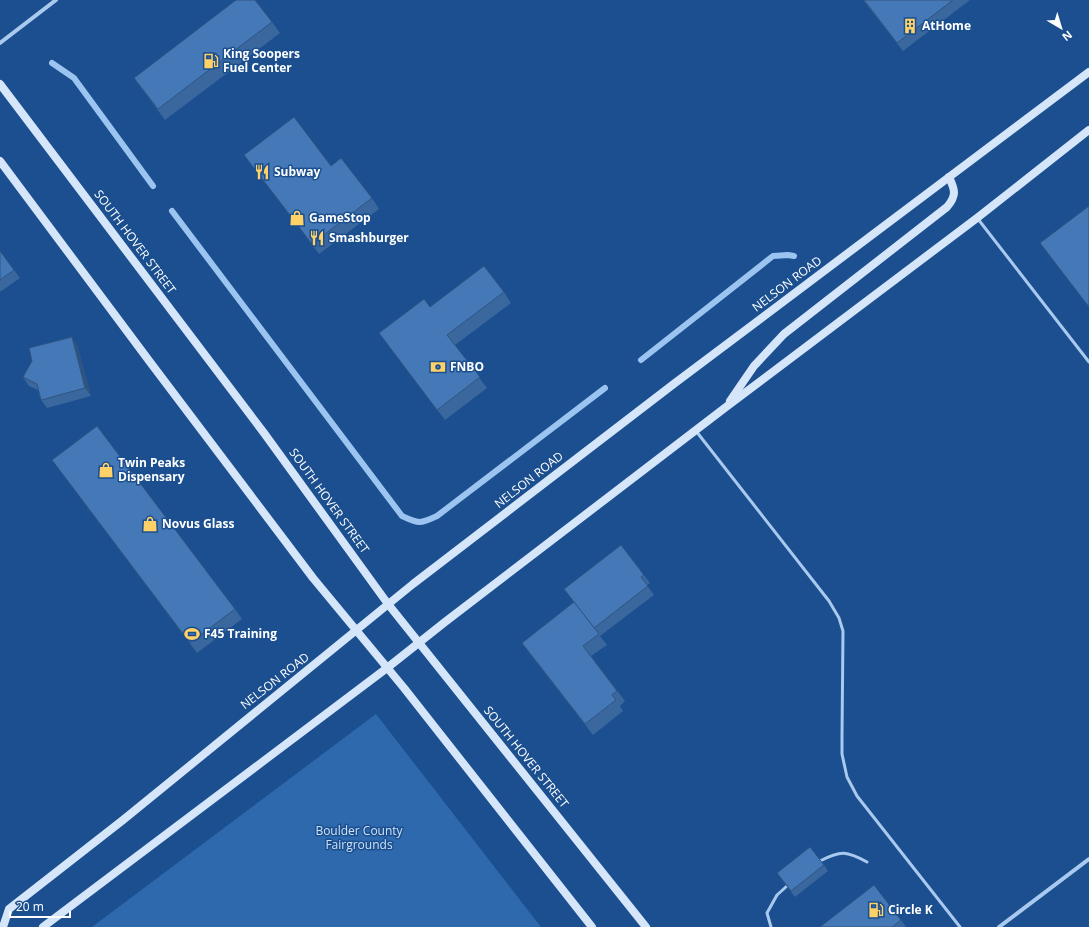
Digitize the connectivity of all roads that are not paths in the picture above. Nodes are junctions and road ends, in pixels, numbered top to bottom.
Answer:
1 (56, 0) edge
2 (0, 43) edge
3 (1089, 72) edge
4 (0, 84) edge
5 (1089, 130) edge
6 (0, 161) edge
7 (949, 176) junction
8 (977, 218) junction
9 (1089, 362) edge
10 (726, 407) junction
11 (696, 431) junction
12 (388, 604) junction
13 (356, 631) junction
14 (420, 643) junction
15 (387, 668) junction
16 (1089, 859) edge
17 (820, 861) edge
18 (867, 862) dead end
19 (787, 886) edge
20 (3, 927) edge
21 (43, 927) edge
22 (592, 927) edge
23 (646, 927) edge
24 (771, 927) edge
25 (960, 927) edge
26 (999, 927) edge

1 - 2 street
3 - 7 main road, NELSON ROAD
4 - 12 main road, SOUTH HOVER STREET
5 - 8 main road
6 - 13 main road
7 - 10 main road
7 - 12 main road, NELSON ROAD
8 - 9 lane
8 - 10 main road
10 - 11 main road
11 - 14 main road
11 - 25 lane
12 - 13 main road, NELSON ROAD
12 - 14 main road, SOUTH HOVER STREET
13 - 15 main road
13 - 20 main road, NELSON ROAD
14 - 15 main road
14 - 23 main road, SOUTH HOVER STREET
15 - 21 main road
15 - 22 main road
16 - 26 street
17 - 18 lane
19 - 24 lane

